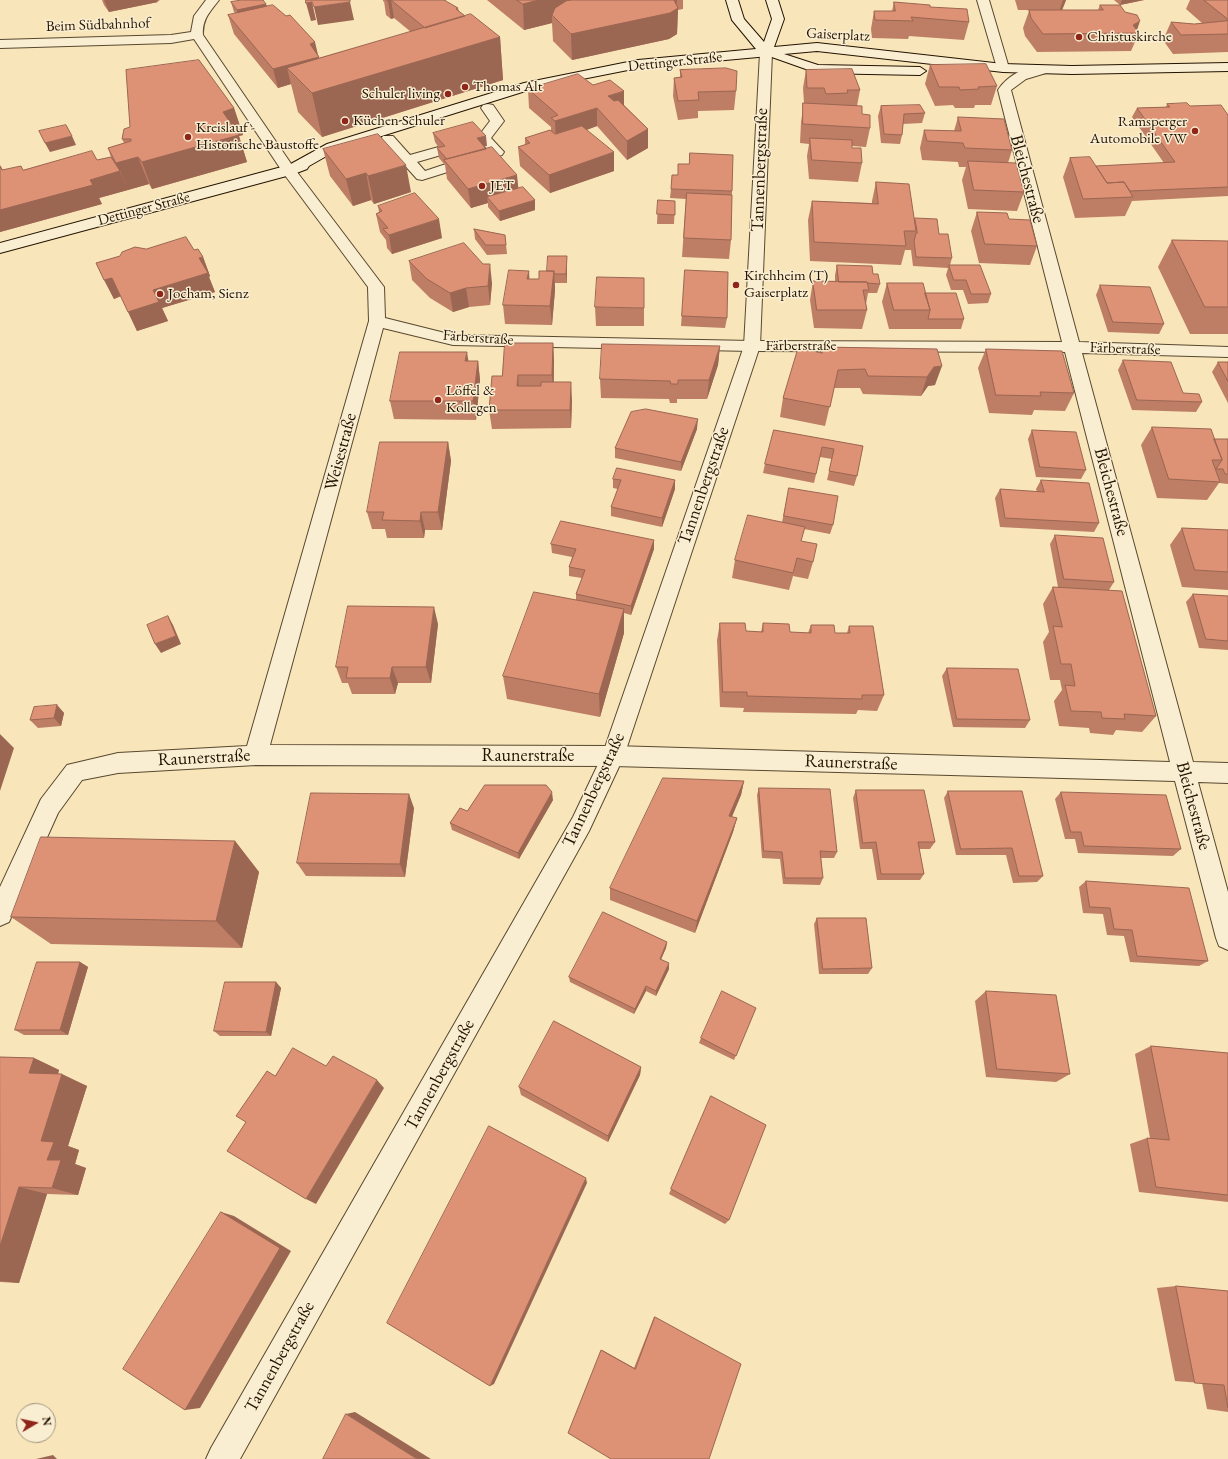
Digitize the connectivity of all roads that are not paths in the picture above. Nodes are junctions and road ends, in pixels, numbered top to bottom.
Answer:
1 (213, 0) edge
2 (732, 0) edge
3 (772, 0) edge
4 (983, 0) edge
5 (197, 35) junction
6 (0, 44) edge
7 (766, 53) junction
8 (1228, 67) edge
9 (1003, 68) junction
10 (1042, 70) junction
11 (586, 75) junction
12 (488, 108) junction
13 (388, 138) junction
14 (484, 138) junction
15 (408, 160) junction
16 (289, 171) junction
17 (0, 248) edge
18 (377, 321) junction
19 (752, 346) junction
20 (1073, 347) junction
21 (1228, 352) edge
22 (256, 755) junction
23 (613, 756) junction
24 (1185, 772) junction
25 (1228, 773) edge
26 (7, 882) edge
27 (0, 914) edge
28 (1228, 938) edge
29 (222, 1459) edge

1 - 5 street
2 - 7 street
3 - 7 street, Tannenbergstraße
4 - 9 street
5 - 6 street, Beim Südbahnhof
5 - 16 street
7 - 9 street, Gaiserplatz
7 - 9 street, Gaiserplatz
7 - 11 street, Dettinger Straße
7 - 19 street, Tannenbergstraße
8 - 10 street
9 - 10 street
10 - 20 street, Bleichestraße
11 - 12 street, Dettinger Straße
11 - 16 street, Dettinger Straße
12 - 13 street, Dettinger Straße
12 - 14 street
13 - 15 street
13 - 16 street, Dettinger Straße
14 - 15 street
14 - 15 street
16 - 17 street, Dettinger Straße
16 - 18 street, Weisestraße
18 - 19 street, Färberstraße
18 - 22 street, Weisestraße
19 - 20 street, Färberstraße
19 - 23 street, Tannenbergstraße
20 - 21 street, Färberstraße
20 - 24 street, Bleichestraße
22 - 23 street, Raunerstraße
22 - 26 street, Raunerstraße
23 - 24 street, Raunerstraße
23 - 29 street, Tannenbergstraße
24 - 25 street, Raunerstraße
24 - 28 street, Bleichestraße
26 - 27 street, Raunerstraße

